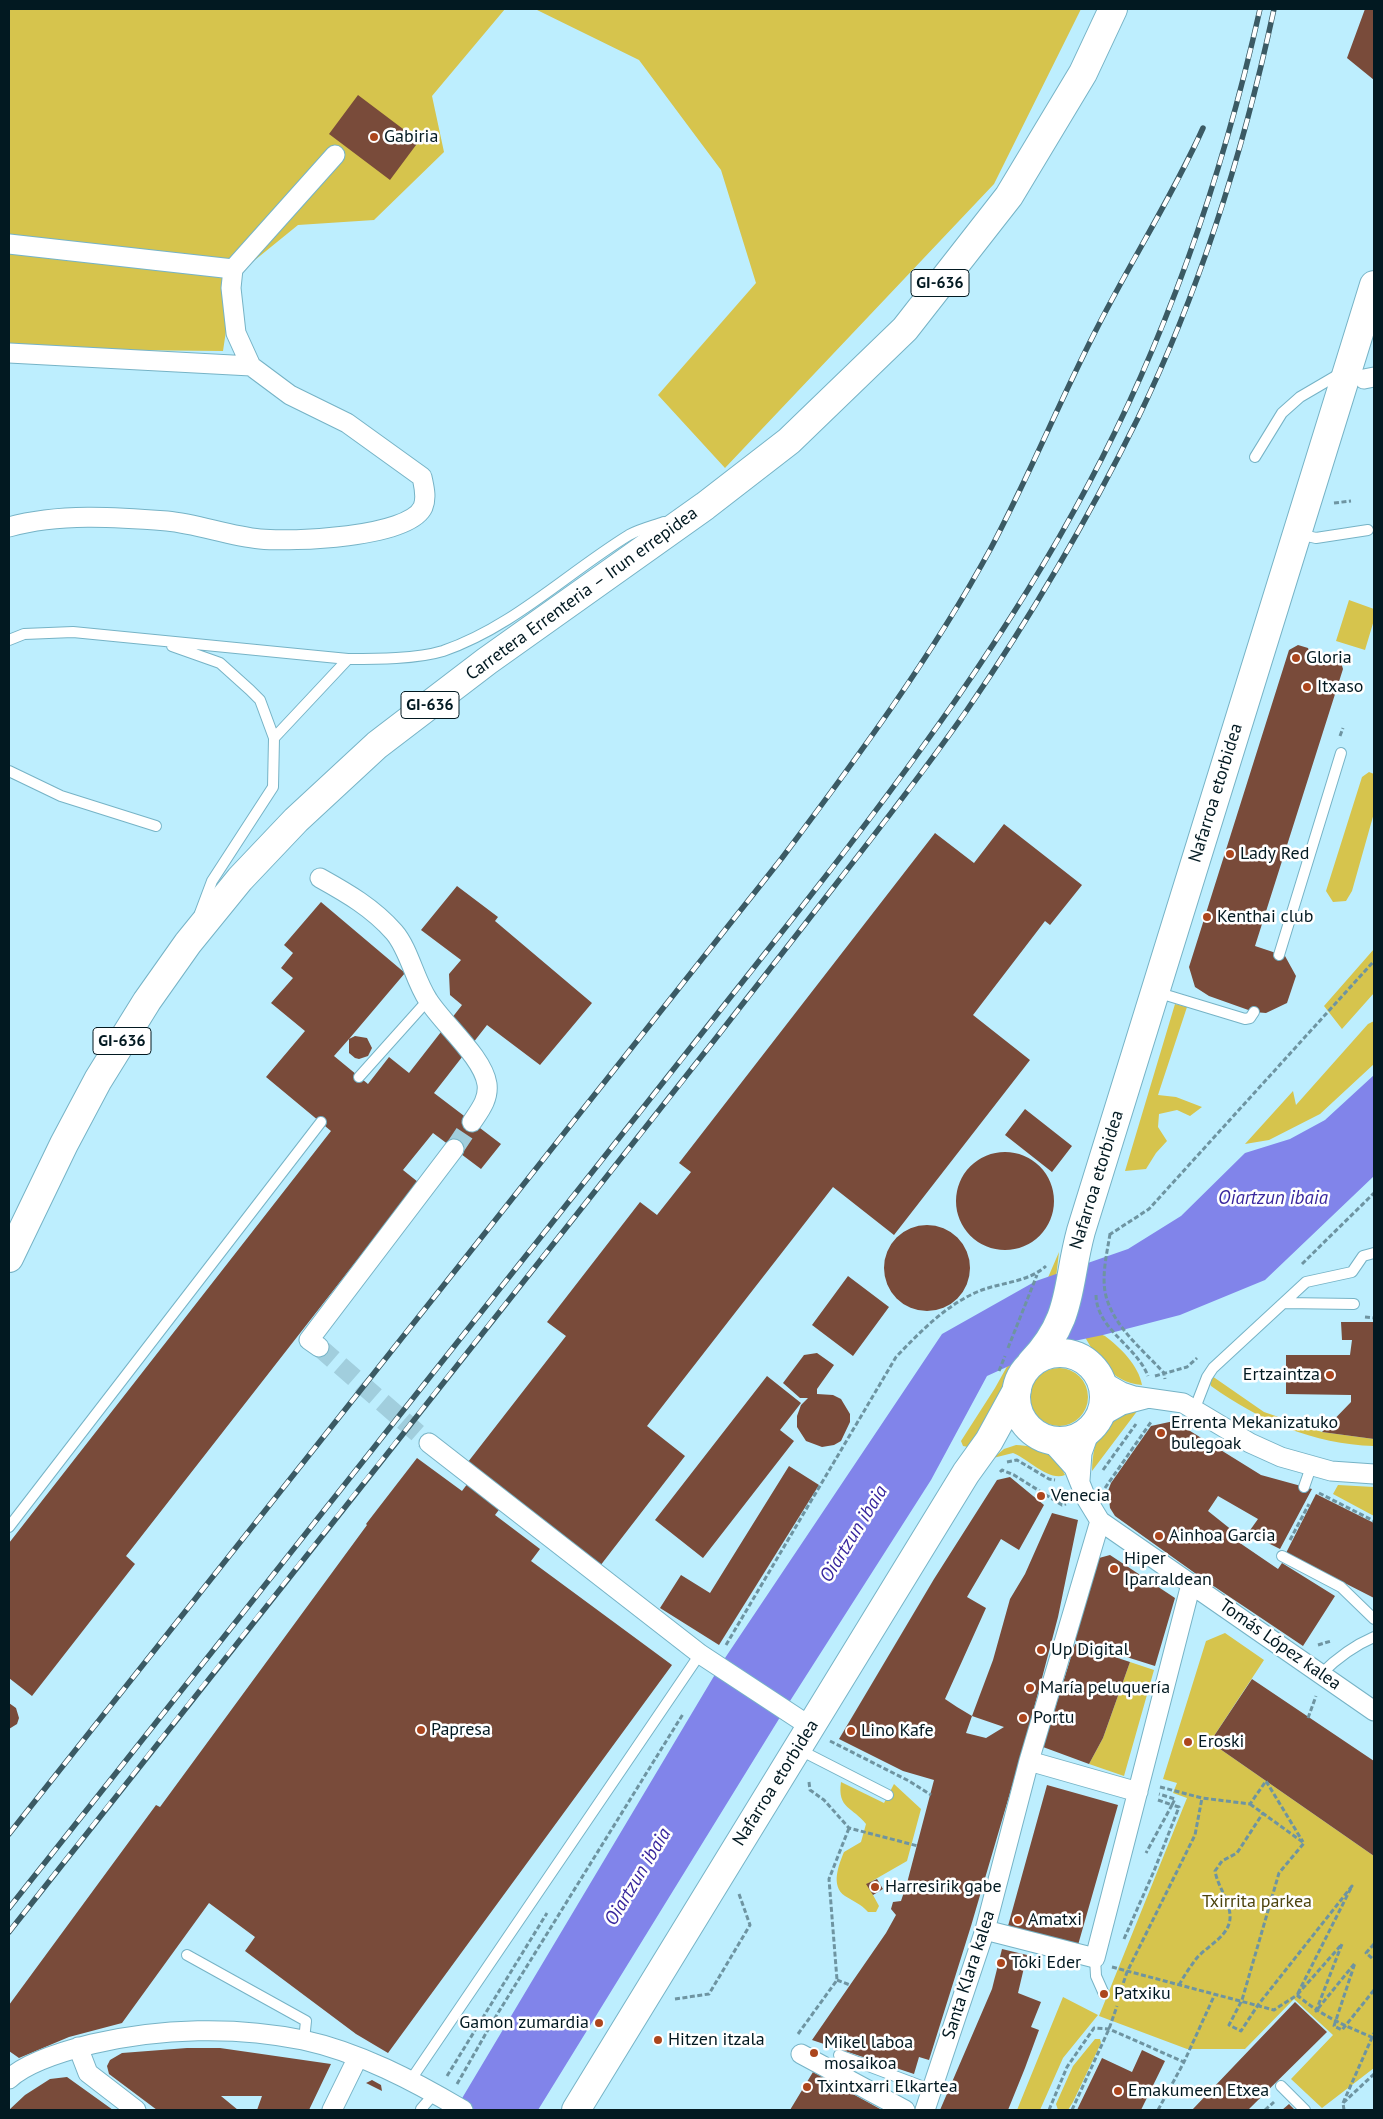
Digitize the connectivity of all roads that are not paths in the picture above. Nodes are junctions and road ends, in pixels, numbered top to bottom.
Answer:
1 (1112, 9) edge
2 (335, 155) dead end
3 (9, 244) edge
4 (233, 269) junction
5 (1374, 285) edge
6 (9, 353) edge
7 (251, 366) junction
8 (1362, 375) edge
9 (1255, 457) dead end
10 (705, 506) junction
11 (9, 527) edge
12 (1368, 530) dead end
13 (1297, 534) junction
14 (9, 640) edge
15 (155, 640) junction
16 (348, 659) junction
17 (274, 738) junction
18 (1341, 753) dead end
19 (9, 770) edge
20 (156, 826) dead end
21 (320, 878) dead end
22 (188, 943) junction
23 (1279, 955) dead end
24 (1155, 991) junction
25 (428, 1000) junction
26 (1254, 1012) dead end
27 (359, 1077) dead end
28 (321, 1122) dead end
29 (472, 1122) tunnel mouth
30 (454, 1149) tunnel mouth
31 (1374, 1253) edge
32 (9, 1258) edge
33 (1285, 1303) junction
34 (1067, 1304) junction
35 (1354, 1304) dead end
36 (319, 1347) tunnel mouth
37 (1031, 1363) junction
38 (1093, 1370) junction
39 (1007, 1383) junction
40 (1146, 1398) junction
41 (1195, 1408) junction
42 (1095, 1423) junction
43 (1040, 1435) junction
44 (429, 1443) tunnel mouth
45 (985, 1466) junction
46 (1311, 1467) junction
47 (1374, 1474) edge
48 (1080, 1480) junction
49 (1304, 1487) dead end
50 (1100, 1521) junction
51 (9, 1526) edge
52 (1282, 1556) road end
53 (1192, 1584) junction
54 (1374, 1619) edge
55 (1374, 1637) edge
56 (707, 1660) junction
57 (1319, 1682) junction
58 (1374, 1711) edge
59 (806, 1732) junction
60 (1029, 1761) junction
61 (1138, 1792) junction
62 (888, 1795) dead end
63 (985, 1930) junction
64 (186, 1955) dead end
65 (1095, 1958) junction
66 (1104, 1994) dead end
67 (304, 2040) junction
68 (78, 2048) junction
69 (802, 2054) road end
70 (839, 2055) dead end
71 (358, 2057) junction
72 (9, 2079) edge
73 (410, 2081) junction
74 (1281, 2086) dead end
75 (932, 2090) junction
76 (448, 2102) edge
77 (421, 2109) edge
78 (136, 2110) edge
79 (332, 2110) edge
80 (576, 2110) edge
81 (905, 2110) edge
82 (925, 2110) edge
83 (1306, 2110) edge

1 - 10 main road, Carretera Errenteria – Irun errepidea / GI-636
2 - 4 street
3 - 4 street
4 - 7 street
5 - 8 main road, Nafarroa etorbidea
6 - 7 street
7 - 11 street
8 - 9 lane
8 - 13 main road, Nafarroa etorbidea
10 - 16 lane
10 - 22 main road, Carretera Errenteria – Irun errepidea / GI-636
12 - 13 lane
13 - 24 main road, Nafarroa etorbidea
14 - 15 lane
15 - 16 lane
15 - 17 lane
16 - 17 lane
17 - 22 lane
18 - 23 lane
19 - 20 lane
21 - 25 street
22 - 32 main road, Carretera Errenteria – Irun errepidea / GI-636
24 - 26 lane
24 - 34 main road, Nafarroa etorbidea
25 - 27 lane
25 - 29 street
28 - 51 lane
30 - 36 street
31 - 33 lane
33 - 35 lane
33 - 41 lane
34 - 37 main road, Nafarroa etorbidea
34 - 38 main road, Nafarroa etorbidea
37 - 38 main road
37 - 39 main road
38 - 40 street
38 - 42 main road
39 - 43 main road
39 - 45 main road, Nafarroa etorbidea
40 - 41 street
40 - 42 street
41 - 46 street
42 - 43 main road
42 - 48 street, Tomás López kalea
43 - 45 main road, Nafarroa etorbidea
43 - 48 street, Tomás López kalea
44 - 56 street
45 - 59 main road, Nafarroa etorbidea
46 - 47 street
46 - 49 lane
48 - 50 street, Tomás López kalea
50 - 53 street, Tomás López kalea
50 - 60 street, Santa Klara kalea
52 - 54 lane
53 - 57 street, Tomás López kalea
53 - 61 street
55 - 57 lane
56 - 59 street
56 - 73 lane
57 - 58 street, Tomás López kalea
59 - 62 lane
59 - 80 main road, Nafarroa etorbidea
60 - 61 street
60 - 63 street, Santa Klara kalea
61 - 65 street
63 - 65 street
63 - 75 street, Santa Klara kalea
64 - 67 lane
65 - 66 lane
67 - 68 street
67 - 71 street
68 - 72 street
68 - 78 street
69 - 81 street
70 - 75 lane
71 - 73 street
71 - 79 street
73 - 76 street
74 - 83 lane
75 - 82 street, Santa Klara kalea
76 - 77 lane

